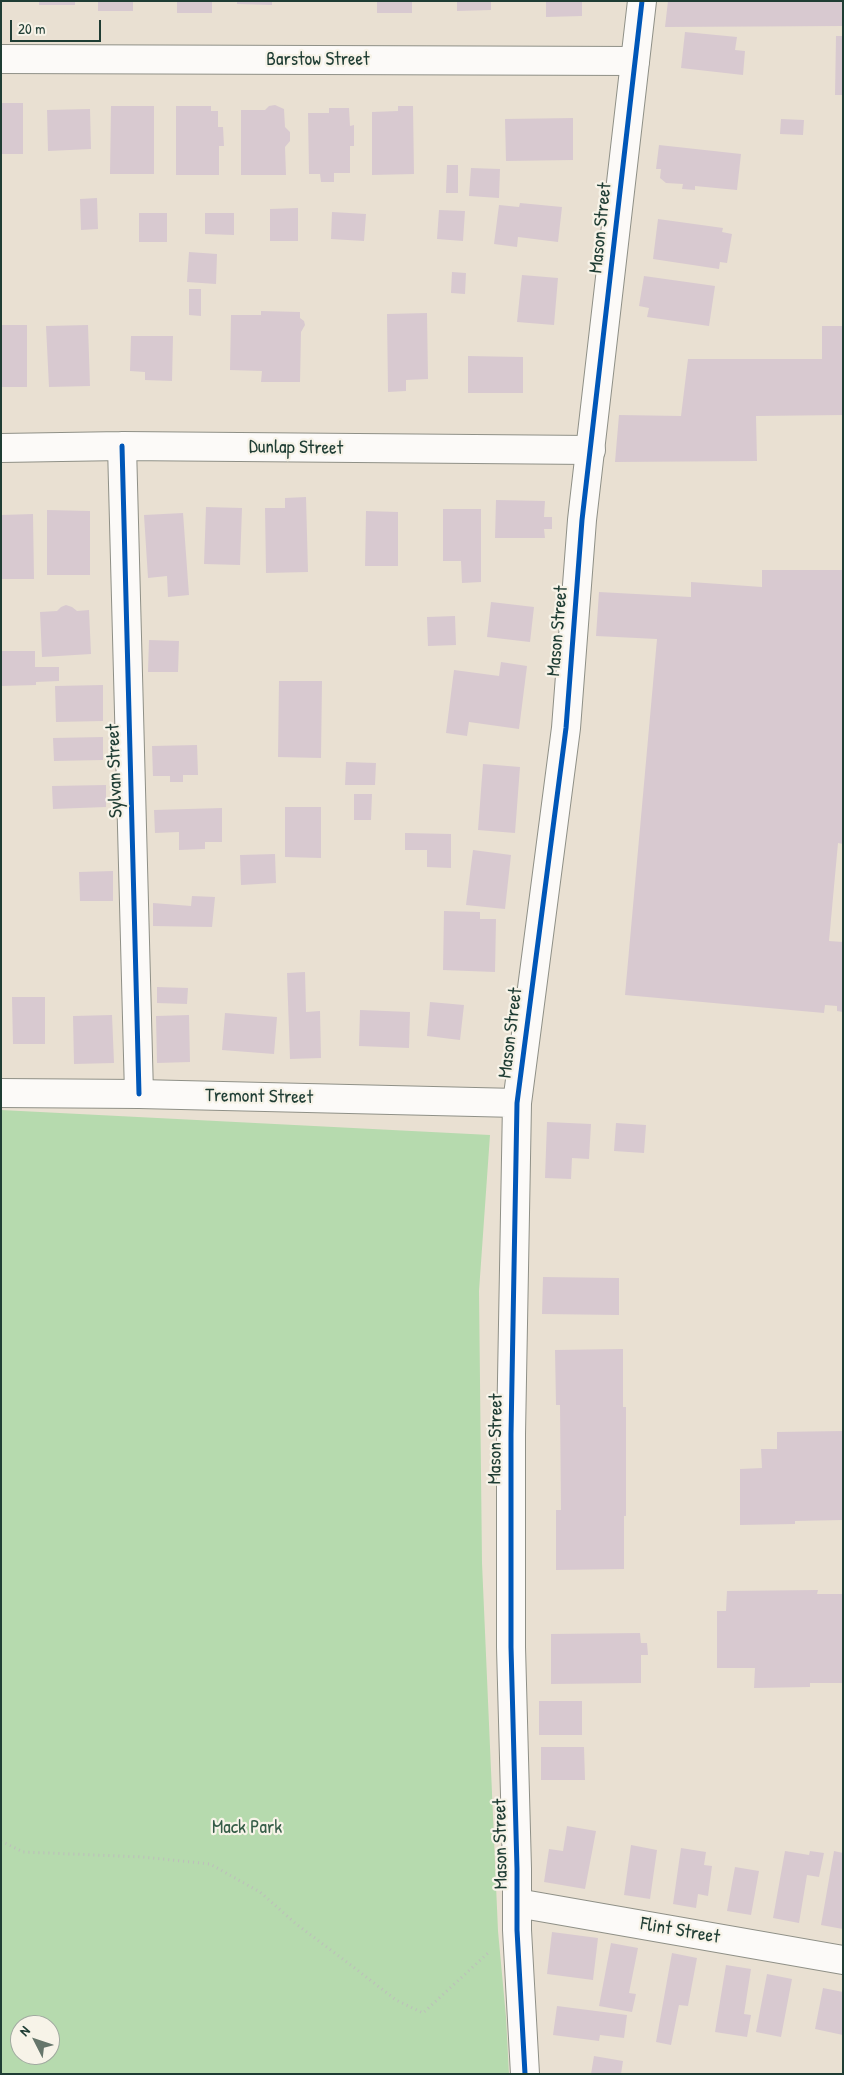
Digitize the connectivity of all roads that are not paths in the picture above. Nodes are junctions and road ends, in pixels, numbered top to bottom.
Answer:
1 (642, 1) edge
2 (1, 59) edge
3 (635, 61) junction
4 (122, 446) junction
5 (1, 448) edge
6 (592, 450) junction
7 (1, 1094) edge
8 (139, 1094) junction
9 (517, 1103) junction
10 (516, 1903) junction
11 (843, 1960) edge
12 (525, 2074) edge

1 - 3 street, Mason Street
2 - 3 street, Barstow Street
3 - 6 street, Mason Street
4 - 5 street, Dunlap Street
4 - 6 street, Dunlap Street
4 - 8 street, Sylvan Street
6 - 9 street, Mason Street
7 - 8 street, Tremont Street
8 - 9 street, Tremont Street
9 - 10 street, Mason Street
10 - 11 street, Flint Street
10 - 12 street, Mason Street

